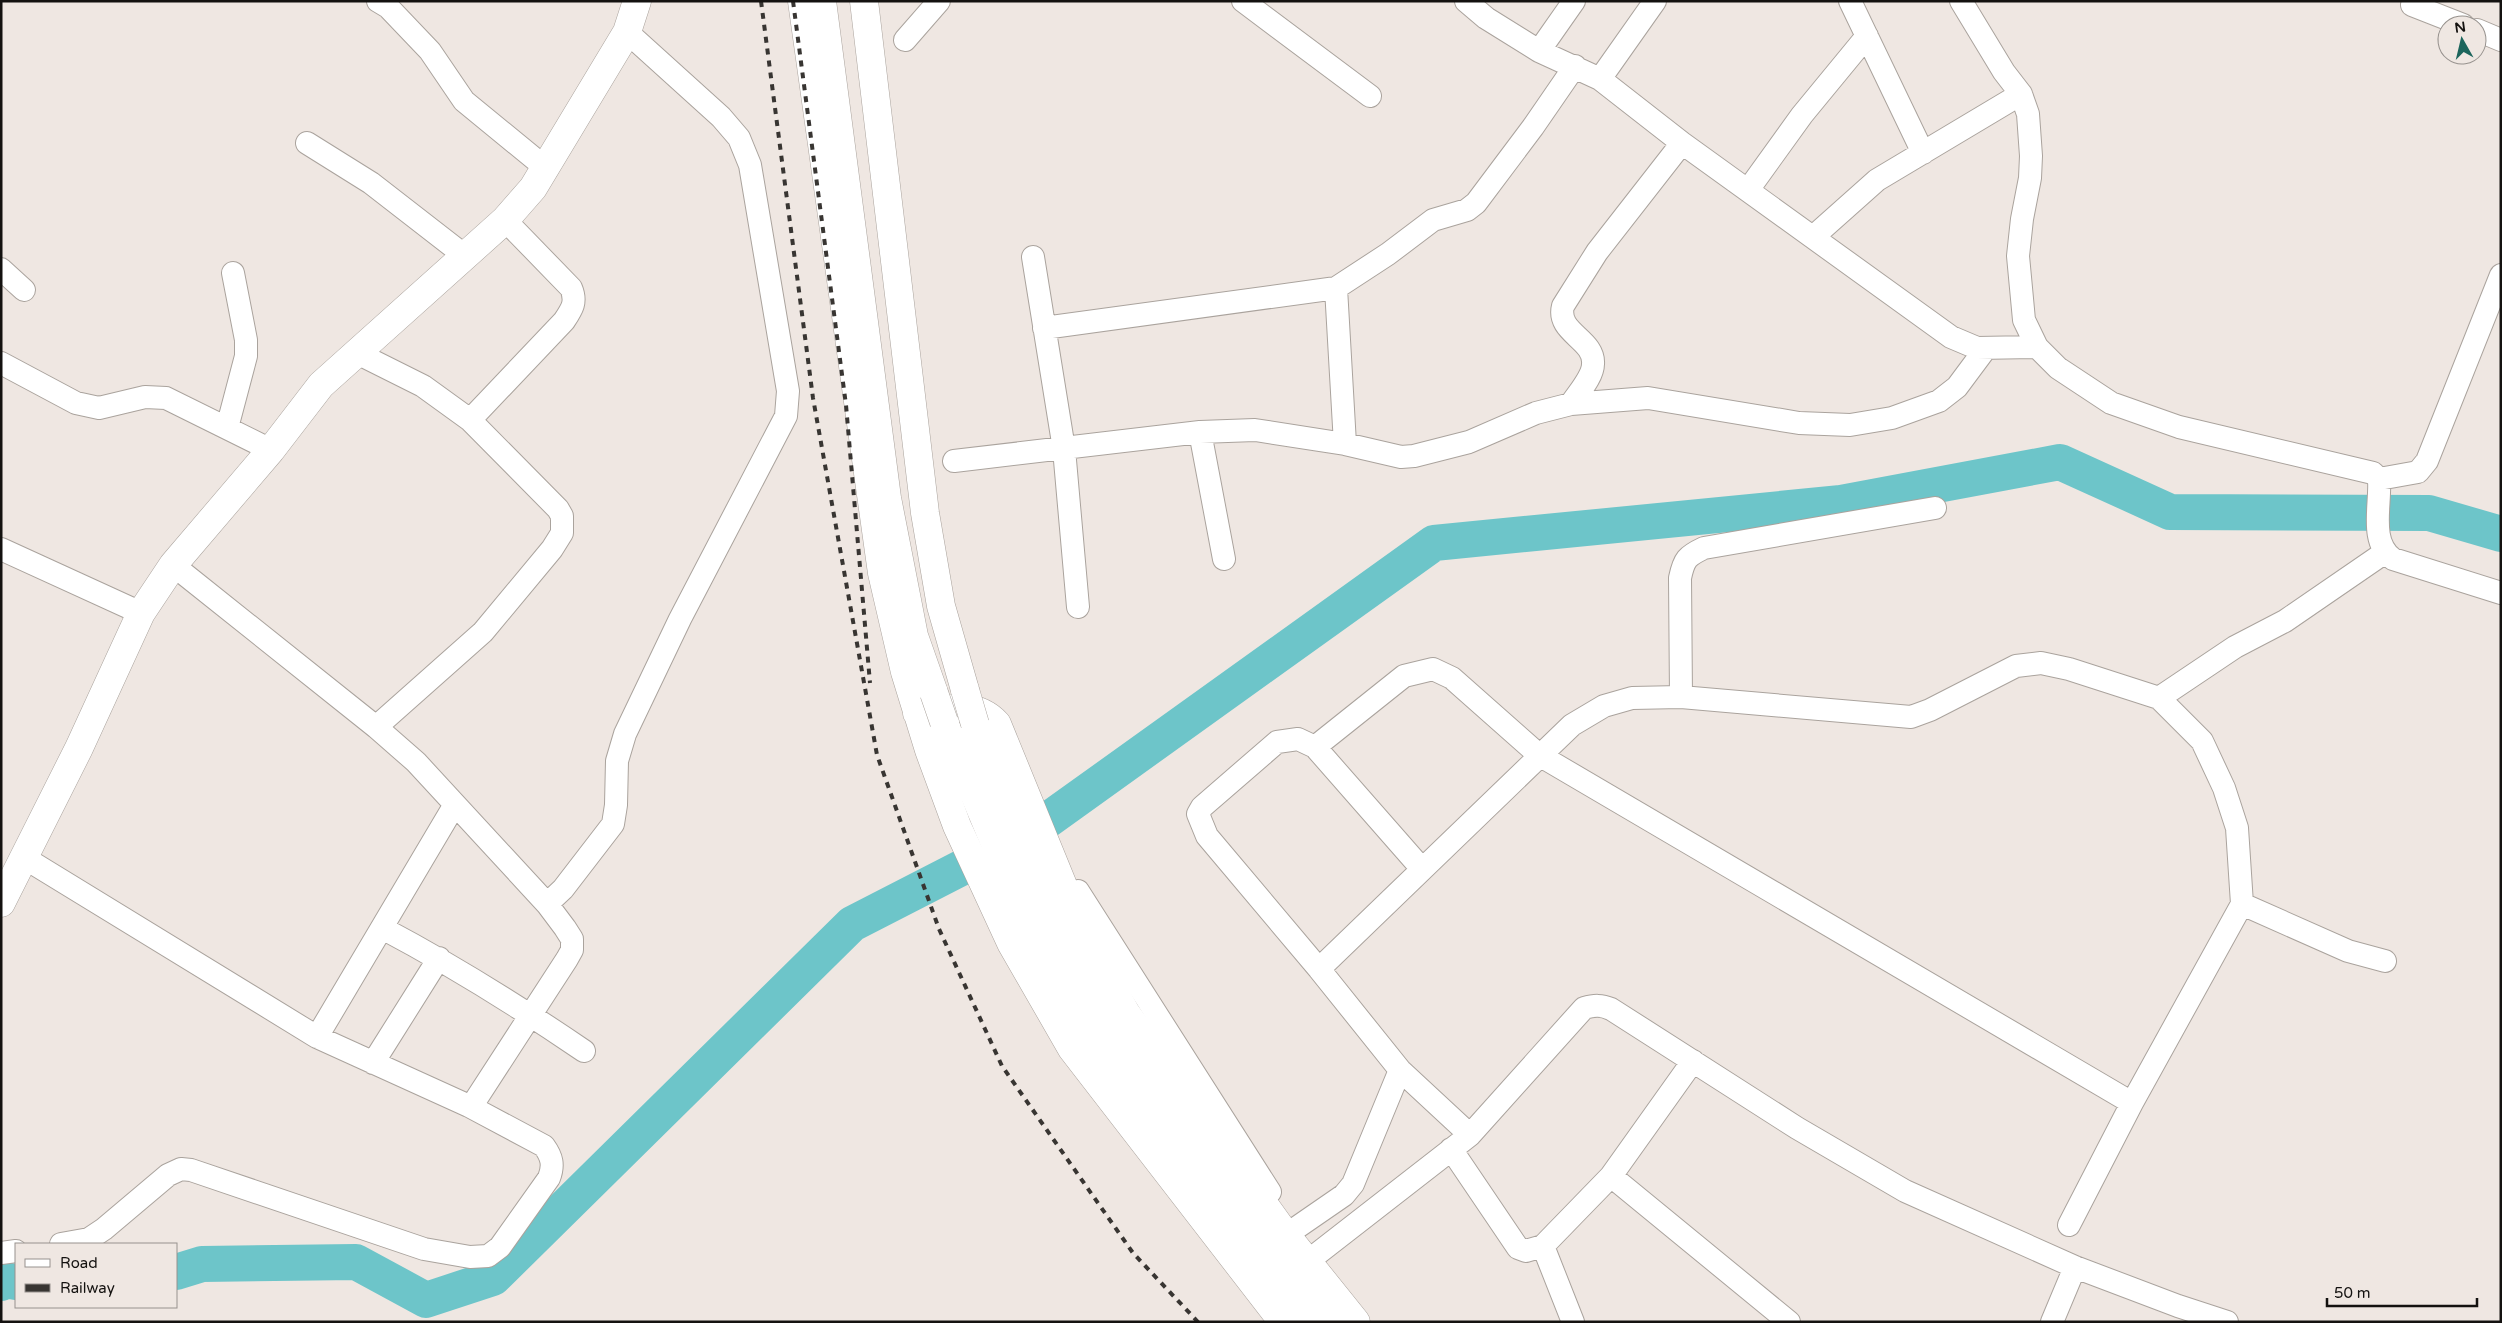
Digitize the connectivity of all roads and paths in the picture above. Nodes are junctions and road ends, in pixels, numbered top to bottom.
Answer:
1 (378, 1) edge
2 (802, 1) edge
3 (822, 1) edge
4 (864, 1) edge
5 (939, 1) edge
6 (1466, 1) edge
7 (1574, 1) edge
8 (1655, 1) edge
9 (1850, 1) edge
10 (1961, 1) edge
11 (635, 2) edge
12 (1245, 2) edge
13 (2412, 5) dead end
14 (2438, 15) edge
15 (627, 32) junction
16 (2487, 34) edge
17 (1867, 36) junction
18 (905, 40) dead end
19 (2501, 40) edge
20 (1539, 51) junction
21 (1575, 66) junction
22 (1600, 79) junction
23 (2020, 94) junction
24 (1370, 96) dead end
25 (306, 143) dead end
26 (1682, 143) junction
27 (1922, 153) junction
28 (546, 170) junction
29 (1748, 190) junction
30 (505, 220) junction
31 (1813, 237) junction
32 (465, 256) junction
33 (1033, 257) dead end
34 (1, 269) edge
35 (233, 273) dead end
36 (2501, 276) edge
37 (1336, 288) junction
38 (24, 290) dead end
39 (1044, 328) junction
40 (2037, 347) junction
41 (1986, 348) junction
42 (357, 353) junction
43 (1, 363) edge
44 (1571, 404) junction
45 (470, 420) junction
46 (227, 428) junction
47 (1200, 432) junction
48 (1345, 444) junction
49 (1064, 449) junction
50 (271, 450) junction
51 (954, 461) dead end
52 (2379, 484) junction
53 (1935, 508) dead end
54 (2381, 543) junction
55 (1, 549) edge
56 (1224, 558) dead end
57 (173, 566) junction
58 (2501, 593) edge
59 (1078, 607) dead end
60 (141, 613) junction
61 (1681, 697) junction
62 (2159, 698) junction
63 (926, 703) junction
64 (376, 727) junction
65 (1315, 747) junction
66 (1539, 755) junction
67 (1012, 788) junction
68 (454, 806) junction
69 (23, 857) junction
70 (1422, 869) junction
71 (1, 903) edge
72 (1055, 903) junction
73 (547, 904) junction
74 (2242, 904) junction
75 (382, 928) junction
76 (439, 958) junction
77 (2385, 961) dead end
78 (1319, 969) junction
79 (532, 1016) junction
80 (317, 1037) junction
81 (584, 1051) dead end
82 (1693, 1061) junction
83 (373, 1063) junction
84 (1400, 1070) junction
85 (2132, 1103) junction
86 (471, 1107) junction
87 (1470, 1135) junction
88 (1452, 1149) junction
89 (1611, 1176) junction
90 (2069, 1225) dead end
91 (1290, 1232) junction
92 (66, 1243) edge
93 (1543, 1246) junction
94 (15, 1251) edge
95 (1, 1253) edge
96 (1308, 1260) junction
97 (2075, 1267) junction
98 (1283, 1322) edge
99 (1298, 1322) edge
100 (1328, 1322) edge
101 (1356, 1322) edge
102 (1572, 1322) edge
103 (1789, 1322) edge
104 (2052, 1322) edge
105 (2227, 1322) edge

1 - 28 street
2 - 63 main road
3 - 63 main road
4 - 67 main road, bridge
5 - 18 street
6 - 20 street
7 - 20 street
8 - 22 street
9 - 17 street
10 - 23 street
11 - 15 main road
12 - 24 street
13 - 14 street
15 - 28 main road
15 - 73 street
16 - 19 street
17 - 27 street
17 - 29 street
20 - 21 street
21 - 22 street
21 - 37 street
22 - 26 street
23 - 27 street
23 - 40 street
25 - 32 street
26 - 29 street
26 - 44 street
27 - 31 street
28 - 30 main road
29 - 31 street
30 - 32 main road
30 - 45 street
31 - 41 street
32 - 42 main road
33 - 39 street
34 - 38 street
35 - 46 street
36 - 52 street
37 - 39 street
37 - 48 street
39 - 49 street
40 - 41 street
40 - 52 street
41 - 44 street
42 - 45 street
42 - 50 main road
43 - 46 street
44 - 48 street
45 - 64 street
46 - 50 street
47 - 48 street
47 - 49 street
47 - 56 street
49 - 51 street
49 - 59 street
50 - 57 main road
52 - 54 street
53 - 61 street
54 - 58 street
54 - 62 street
55 - 60 street
57 - 60 main road
57 - 64 street
60 - 69 main road
61 - 62 street
61 - 66 street
62 - 74 street
63 - 67 main road
63 - 72 main road, bridge
63 - 98 main road
64 - 68 street
65 - 66 street
65 - 70 street
65 - 78 street
66 - 70 street
66 - 85 street
67 - 72 main road
68 - 73 street
68 - 75 street
69 - 71 main road
69 - 80 street
70 - 78 street
72 - 91 main road
72 - 99 main road
72 - 100 main road
73 - 79 street
74 - 77 street
74 - 85 street
75 - 76 street
75 - 80 street
76 - 79 street
76 - 83 street
78 - 84 street
79 - 81 street
79 - 86 street
80 - 83 street
82 - 87 street
82 - 89 street
82 - 97 street
83 - 86 street
84 - 87 street
84 - 91 street
85 - 90 street
86 - 92 street
87 - 88 street
88 - 93 street
88 - 96 street
89 - 93 street
89 - 103 street
91 - 96 main road
93 - 102 street
94 - 95 street
96 - 101 main road
97 - 104 street
97 - 105 street

